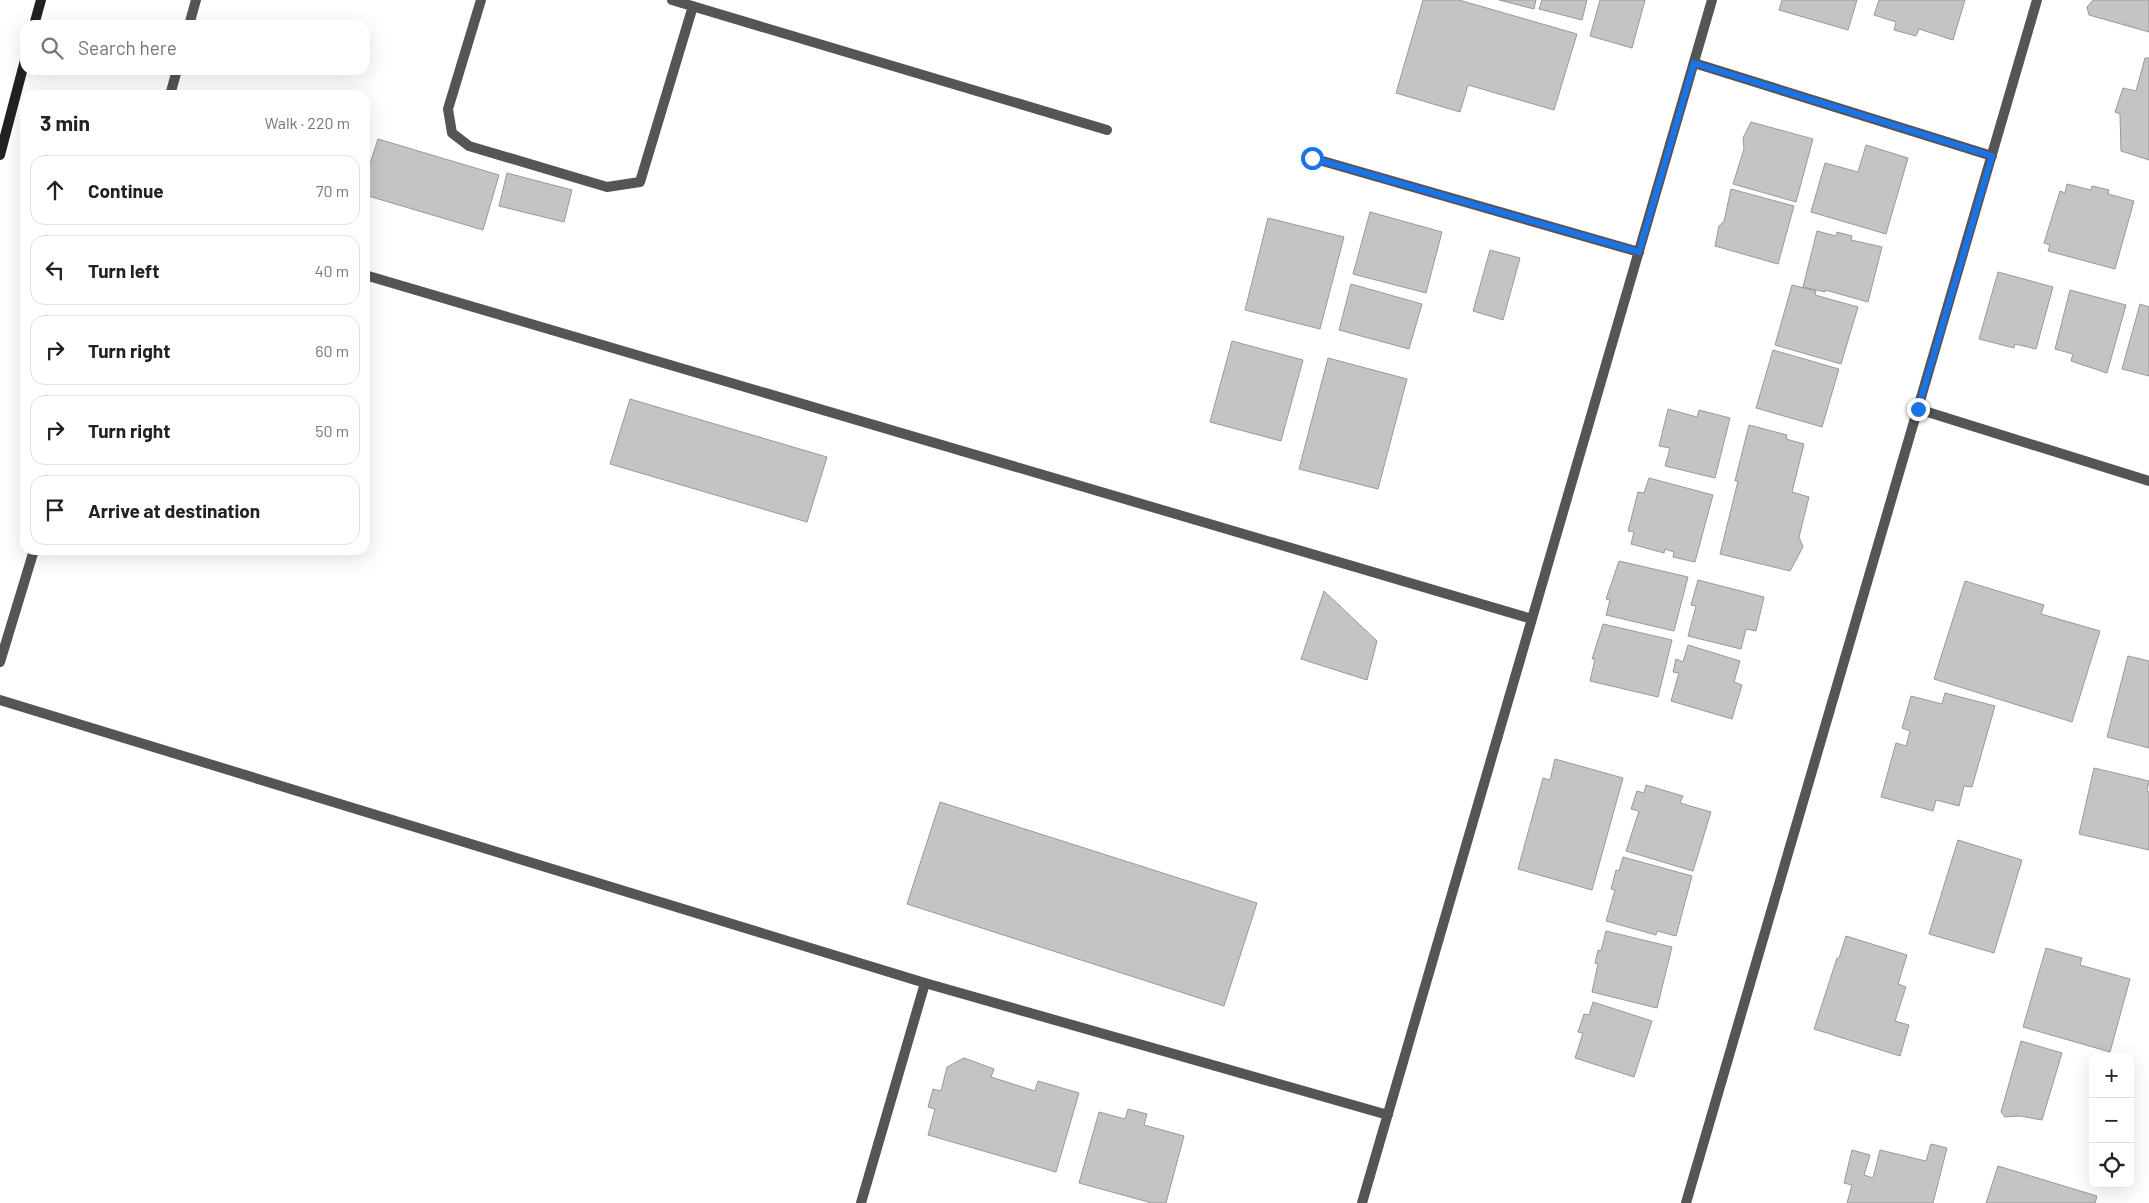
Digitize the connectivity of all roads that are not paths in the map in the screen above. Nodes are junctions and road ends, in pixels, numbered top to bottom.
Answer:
1 (41, 0) edge
2 (196, 0) edge
3 (481, 0) edge
4 (672, 0) edge
5 (1712, 0) edge
6 (2037, 0) edge
7 (693, 6) junction
8 (35, 20) edge
9 (190, 20) edge
10 (1694, 63) junction
11 (21, 75) edge
12 (176, 75) edge
13 (171, 90) edge
14 (1107, 130) dead end
15 (0, 155) edge
16 (1992, 156) junction
17 (1312, 158) dead end
18 (1639, 252) junction
19 (370, 276) edge
20 (1918, 409) junction
21 (2149, 481) edge
22 (32, 555) edge
23 (1532, 619) junction
24 (0, 662) edge
25 (0, 700) edge
26 (925, 983) junction
27 (1388, 1115) junction
28 (861, 1203) edge
29 (1362, 1203) edge
30 (1686, 1203) edge

1 - 8 main road
2 - 9 street
3 - 7 street
4 - 7 street
5 - 10 street
6 - 16 street
7 - 14 street
10 - 16 street
10 - 18 street
11 - 15 main road
12 - 13 street
16 - 20 street
17 - 18 street
18 - 23 street
19 - 23 street
20 - 21 street
20 - 30 street
22 - 24 street
23 - 27 street
25 - 26 street
26 - 27 street
26 - 28 street
27 - 29 street

